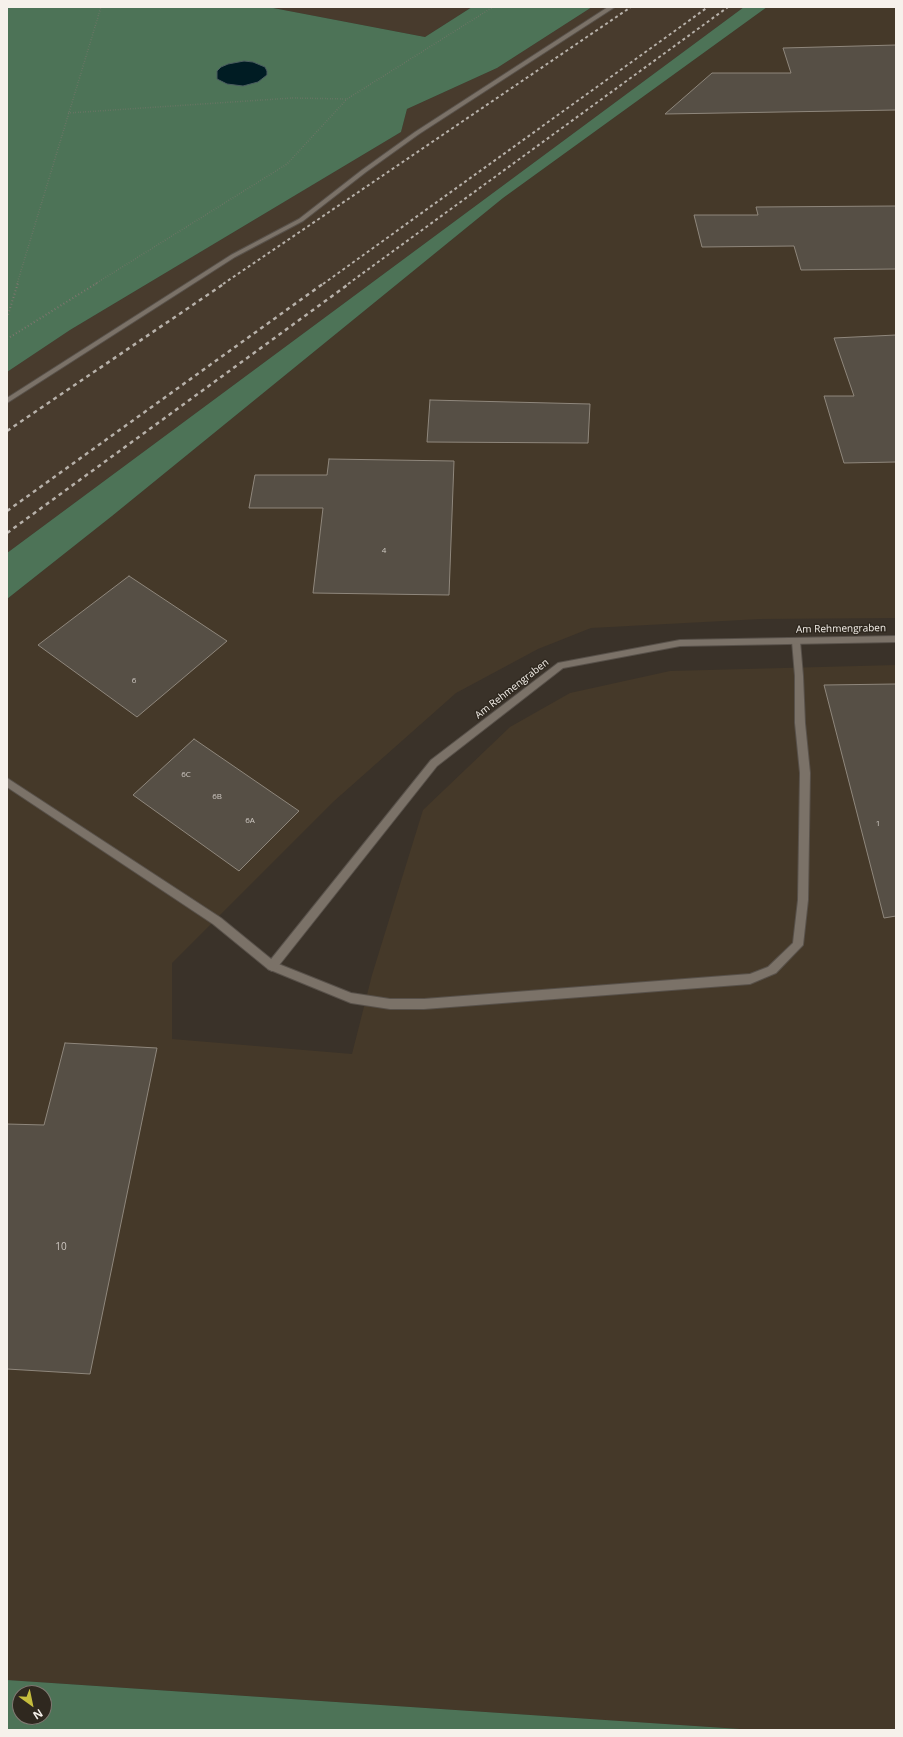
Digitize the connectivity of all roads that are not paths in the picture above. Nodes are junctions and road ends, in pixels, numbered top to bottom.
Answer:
1 (612, 7) edge
2 (7, 401) edge
3 (896, 639) edge
4 (796, 641) junction
5 (7, 782) edge
6 (272, 966) junction

1 - 2 street
3 - 4 street, Am Rehmengraben
4 - 6 street, Am Rehmengraben
4 - 6 street
5 - 6 street

